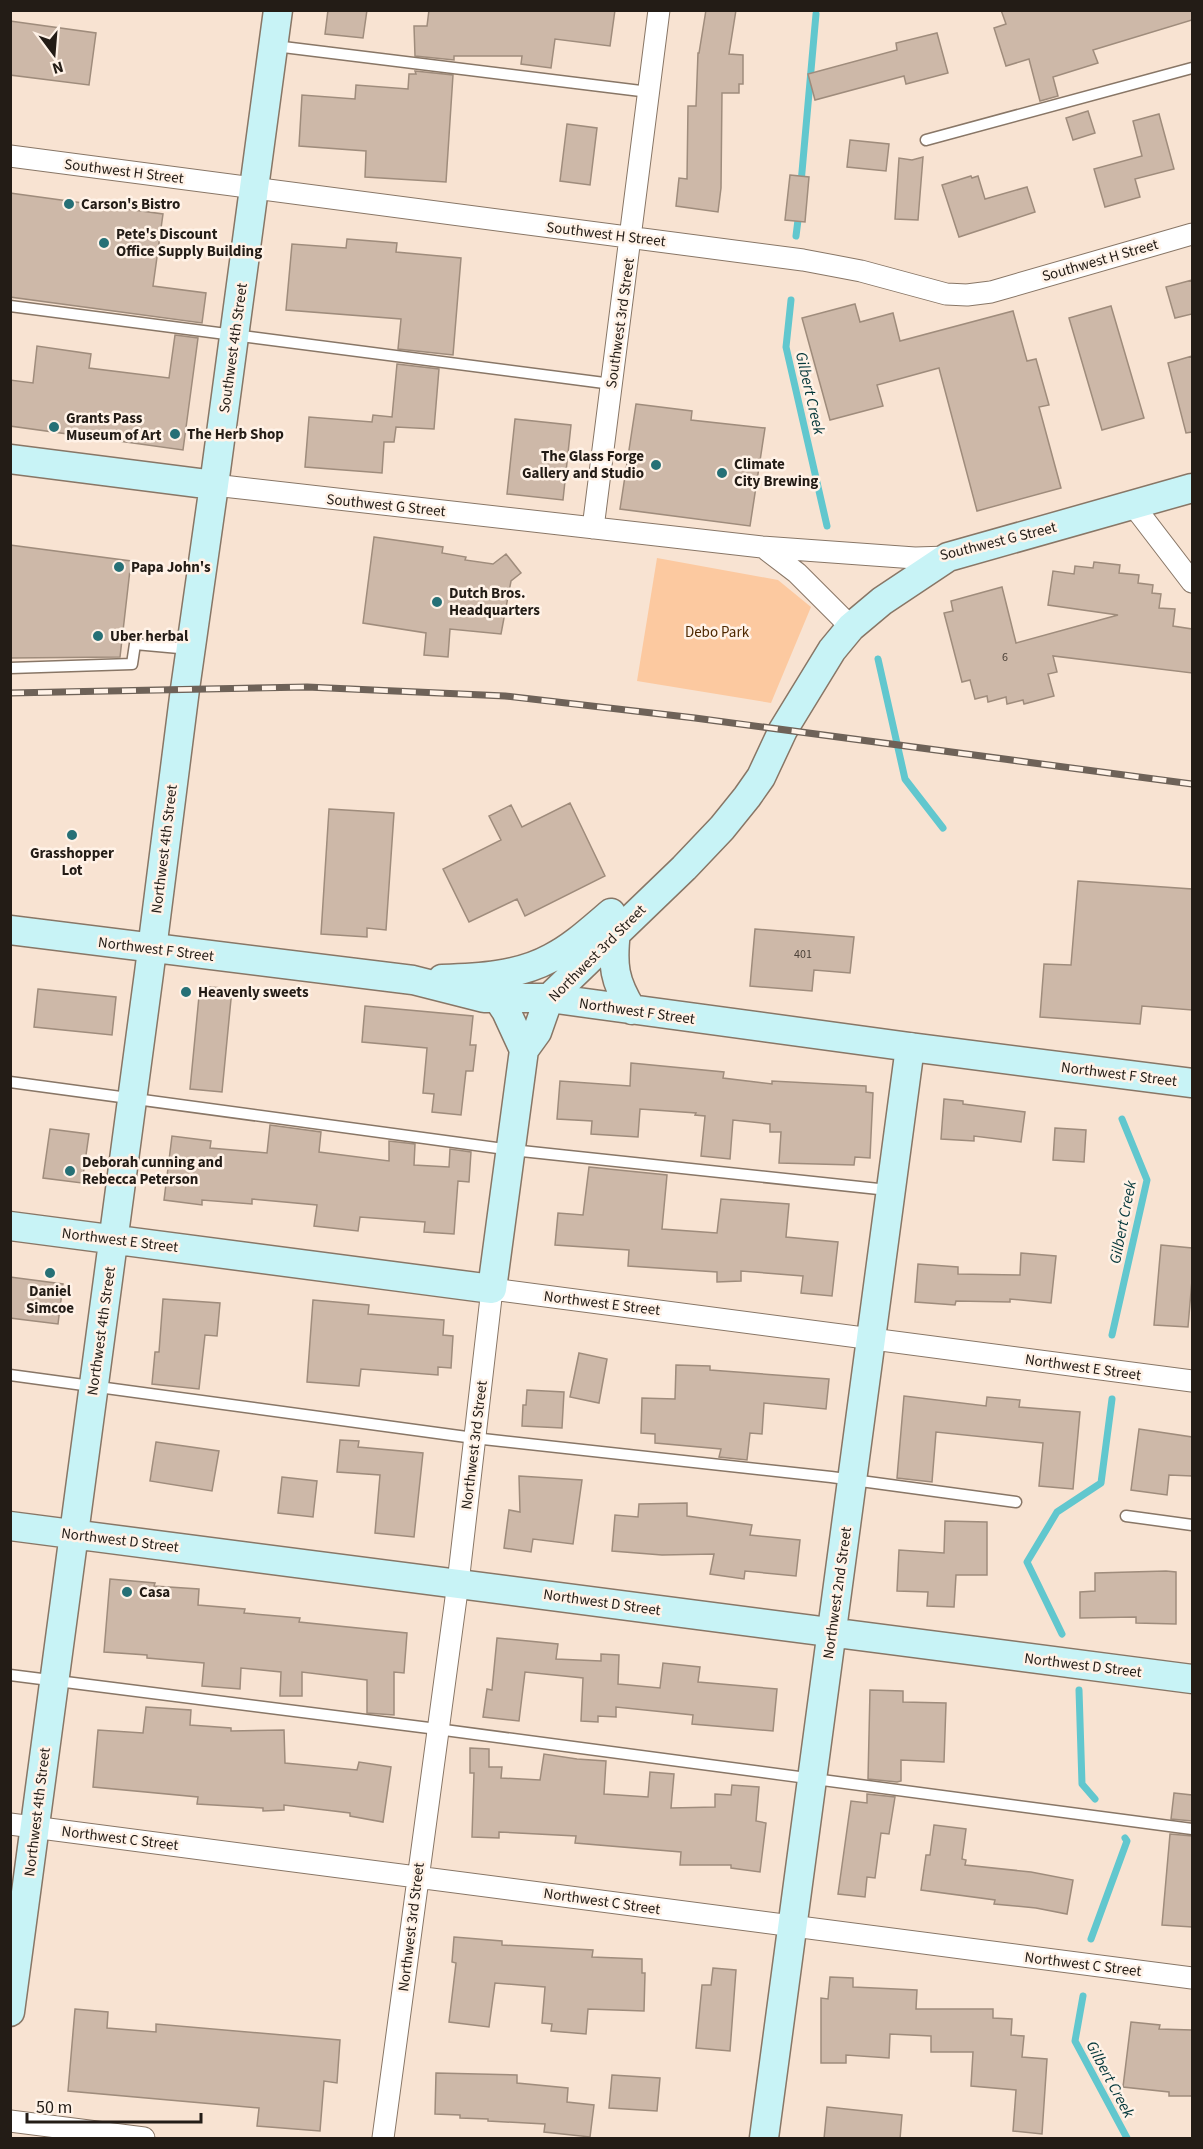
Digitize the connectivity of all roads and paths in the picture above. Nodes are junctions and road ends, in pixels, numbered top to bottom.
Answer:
1 (278, 10) edge
2 (659, 10) edge
3 (273, 46) junction
4 (1192, 68) edge
5 (650, 92) junction
6 (926, 140) dead end
7 (10, 156) edge
8 (254, 188) junction
9 (1192, 234) edge
10 (632, 237) junction
11 (10, 306) edge
12 (234, 335) junction
13 (612, 384) junction
14 (10, 459) edge
15 (214, 485) junction
16 (1192, 488) edge
17 (1133, 505) junction
18 (593, 528) junction
19 (762, 547) junction
20 (948, 557) junction
21 (1192, 582) edge
22 (850, 627) junction
23 (191, 649) junction
24 (10, 668) edge
25 (722, 828) junction
26 (10, 930) edge
27 (616, 931) junction
28 (152, 948) junction
29 (413, 980) junction
30 (549, 998) junction
31 (498, 999) junction
32 (632, 1010) junction
33 (909, 1047) junction
34 (524, 1050) junction
35 (10, 1082) edge
36 (1192, 1083) edge
37 (132, 1099) junction
38 (512, 1150) junction
39 (891, 1191) junction
40 (10, 1226) edge
41 (114, 1239) junction
42 (492, 1289) junction
43 (871, 1338) junction
44 (10, 1375) edge
45 (1192, 1381) edge
46 (94, 1386) junction
47 (474, 1438) junction
48 (852, 1480) junction
49 (1016, 1502) dead end
50 (1126, 1516) dead end
51 (1192, 1525) edge
52 (10, 1526) edge
53 (74, 1534) junction
54 (458, 1583) junction
55 (831, 1633) junction
56 (10, 1675) edge
57 (1192, 1679) edge
58 (54, 1682) junction
59 (437, 1729) junction
60 (812, 1780) junction
61 (23, 1825) edge
62 (1192, 1829) edge
63 (418, 1876) junction
64 (792, 1926) junction
65 (1192, 1978) edge
66 (10, 2012) edge
67 (10, 2121) edge
68 (144, 2139) edge
69 (383, 2139) edge
70 (764, 2139) edge

1 - 3 street, Southwest 4th Street
2 - 5 street, Southwest 3rd Street
3 - 5 lane
3 - 8 street, Southwest 4th Street
4 - 6 lane
5 - 10 street, Southwest 3rd Street
7 - 8 street, Southwest H Street
8 - 10 street, Southwest H Street
8 - 12 street, Southwest 4th Street
9 - 10 street, Southwest H Street
10 - 13 street, Southwest 3rd Street
11 - 12 lane
12 - 13 lane
12 - 15 street, Southwest 4th Street
13 - 18 street, Southwest 3rd Street
14 - 15 street, Southwest G Street
15 - 18 street, Southwest G Street
15 - 23 street, Southwest 4th Street
16 - 17 street, Southwest G Street
17 - 20 street, Southwest G Street
17 - 21 street
18 - 19 street, Southwest G Street
19 - 20 street, Southwest G Street
19 - 22 street
20 - 22 street, Northwest 3rd Street
22 - 25 street, Northwest 3rd Street
23 - 24 lane
23 - 28 street, Northwest 4th Street
25 - 27 street, Northwest 3rd Street
25 - 29 street, Northwest 3rd Street
26 - 28 street, Northwest F Street
27 - 30 street, Northwest 3rd Street
27 - 32 street
28 - 29 street, Northwest F Street
28 - 37 street, Northwest 4th Street
29 - 31 street, Northwest F Street
30 - 31 street, Northwest F Street
30 - 32 street, Northwest F Street
30 - 34 street, Northwest 3rd Street
31 - 34 street
32 - 33 street, Northwest F Street
33 - 36 street, Northwest F Street
33 - 39 street, Northwest 2nd Street
34 - 38 street, Northwest 3rd Street
35 - 37 lane
37 - 38 lane
37 - 41 street, Northwest 4th Street
38 - 39 lane
38 - 42 street, Northwest 3rd Street
39 - 43 street, Northwest 2nd Street
40 - 41 street, Northwest E Street
41 - 42 street, Northwest E Street
41 - 46 street, Northwest 4th Street
42 - 43 street, Northwest E Street
42 - 47 street, Northwest 3rd Street
43 - 45 street, Northwest E Street
43 - 48 street, Northwest 2nd Street
44 - 46 lane
46 - 47 lane
46 - 53 street, Northwest 4th Street
47 - 48 lane
47 - 54 street, Northwest 3rd Street
48 - 49 lane
48 - 55 street, Northwest 2nd Street
50 - 51 lane
52 - 53 street, Northwest D Street
53 - 54 street, Northwest D Street
53 - 58 street, Northwest 4th Street
54 - 55 street, Northwest D Street
54 - 59 street, Northwest 3rd Street
55 - 57 street, Northwest D Street
55 - 60 street, Northwest 2nd Street
56 - 58 lane
58 - 59 lane
58 - 61 street, Northwest 4th Street
59 - 60 lane
59 - 63 street, Northwest 3rd Street
60 - 62 lane
60 - 64 street, Northwest 2nd Street
61 - 63 street, Northwest C Street
61 - 66 street, Northwest 4th Street
63 - 64 street, Northwest C Street
63 - 69 street, Northwest 3rd Street
64 - 65 street, Northwest C Street
64 - 70 street, Northwest 2nd Street
67 - 68 street

